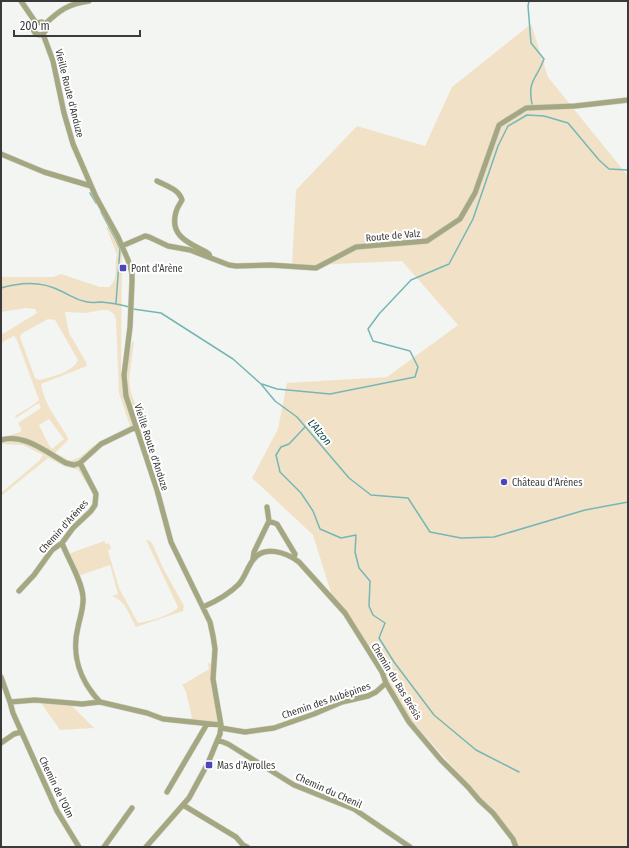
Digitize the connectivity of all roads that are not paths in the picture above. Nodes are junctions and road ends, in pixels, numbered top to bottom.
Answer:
1 (21, 1) edge
2 (89, 1) edge
3 (36, 23) junction
4 (45, 24) junction
5 (44, 34) junction
6 (628, 100) edge
7 (1, 154) edge
8 (157, 181) dead end
9 (91, 186) junction
10 (122, 246) junction
11 (210, 257) junction
12 (136, 428) junction
13 (1, 440) edge
14 (80, 463) junction
15 (267, 507) dead end
16 (269, 521) junction
17 (62, 543) junction
18 (294, 558) junction
19 (253, 560) junction
20 (19, 591) dead end
21 (203, 607) junction
22 (1, 678) edge
23 (386, 683) junction
24 (10, 702) junction
25 (100, 702) junction
26 (206, 724) junction
27 (221, 726) junction
28 (21, 732) junction
29 (218, 740) junction
30 (1, 743) edge
31 (166, 792) dead end
32 (183, 805) junction
33 (132, 808) dead end
34 (79, 847) edge
35 (104, 847) edge
36 (146, 847) edge
37 (247, 847) edge
38 (410, 847) edge
39 (516, 847) edge

1 - 3 street
2 - 4 street
3 - 4 street
3 - 5 street
4 - 5 street
5 - 9 street, Vieille Route d'Anduze
6 - 11 street, Route de Valz
7 - 9 street
8 - 11 street
9 - 10 street, Vieille Route d'Anduze
10 - 11 street, Route de Valz
10 - 12 street, Vieille Route d'Anduze
12 - 14 street
12 - 21 street, Vieille Route d'Anduze
13 - 14 street
14 - 17 street, Chemin d'Arènes
15 - 16 street
16 - 18 street
16 - 19 street
17 - 20 street, Chemin d'Arènes
17 - 25 street
18 - 19 street, Chemin du Bas Brésis
18 - 23 street, Chemin du Bas Brésis
19 - 21 street
21 - 27 street, Vieille Route d'Anduze
22 - 24 street, Chemin de l'Olm
23 - 27 street, Chemin des Aubépines
23 - 39 street, Chemin du Bas Brésis
24 - 25 street, Chemin des Aubépines
24 - 28 street, Chemin de l'Olm
25 - 26 street, Chemin des Aubépines
26 - 27 street, Chemin des Aubépines
26 - 31 street
27 - 29 street, Vieille Route d'Anduze
28 - 30 street
28 - 34 street, Chemin de l'Olm
29 - 32 street, Vieille Route d'Anduze
29 - 38 street, Chemin du Chenil
32 - 36 street, Vieille Route d'Anduze
32 - 37 street
33 - 35 street

